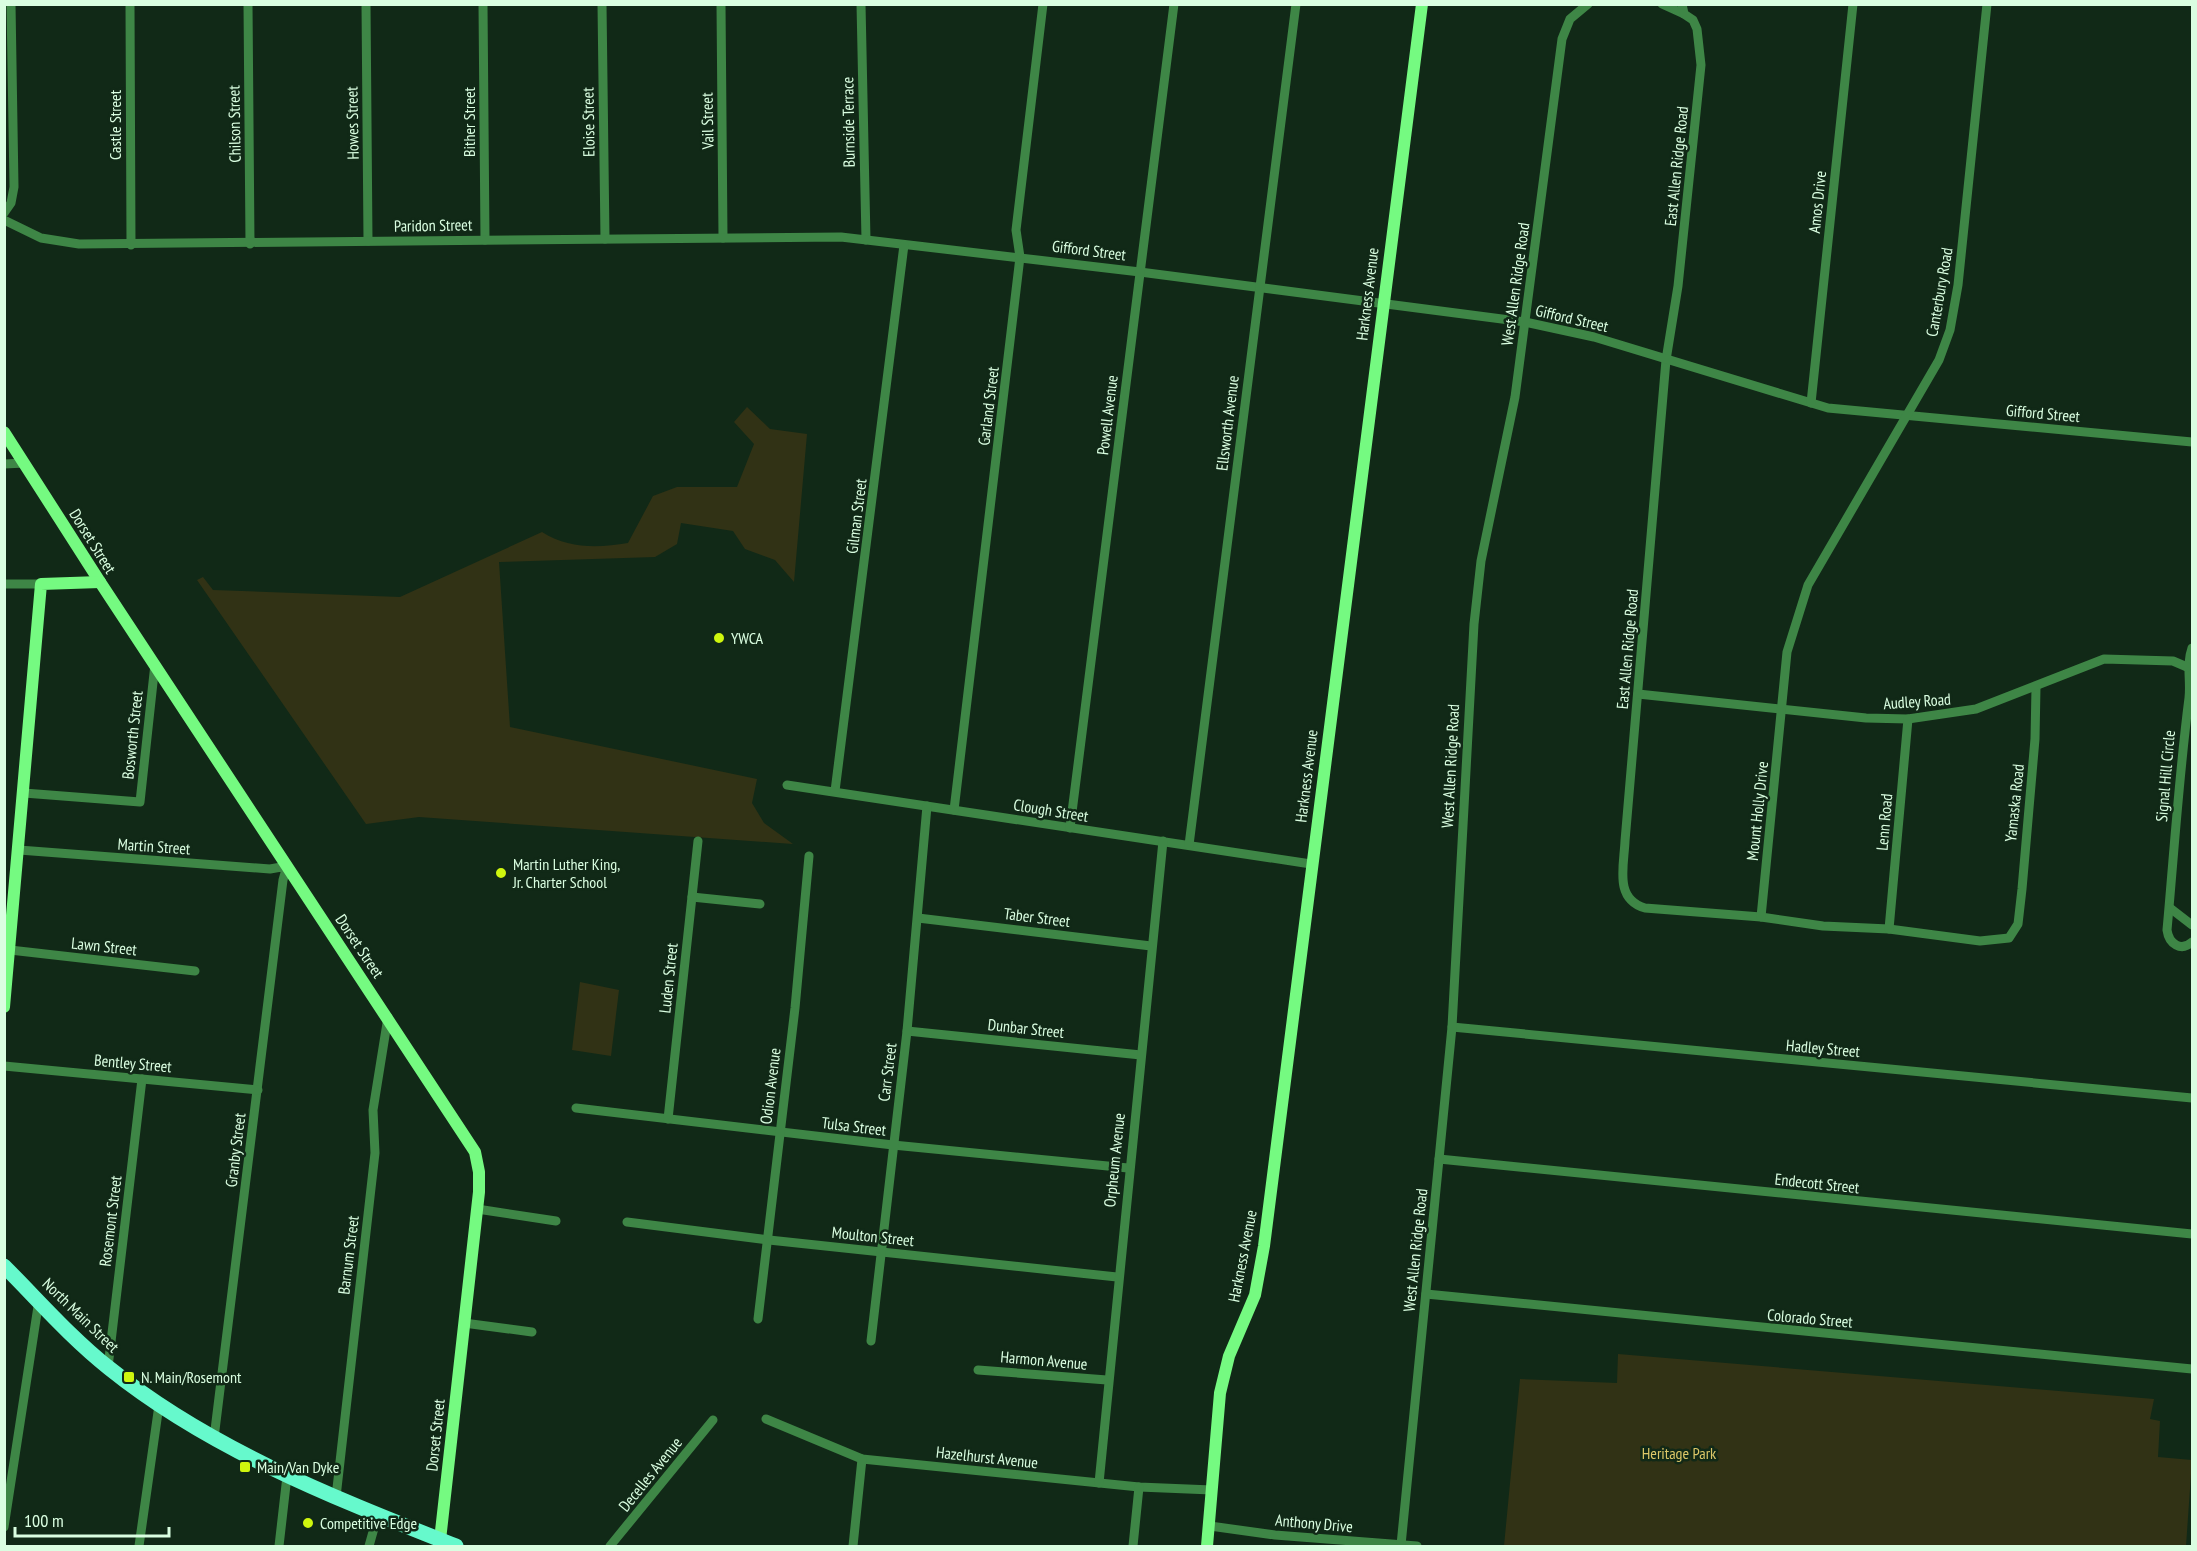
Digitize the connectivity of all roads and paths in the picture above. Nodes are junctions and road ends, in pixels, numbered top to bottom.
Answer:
1 (11, 4) edge
2 (130, 4) edge
3 (248, 4) edge
4 (366, 4) edge
5 (483, 4) edge
6 (602, 4) edge
7 (721, 4) edge
8 (861, 4) edge
9 (1043, 4) edge
10 (1174, 4) edge
11 (1296, 4) edge
12 (1422, 4) edge
13 (1588, 4) edge
14 (1662, 4) edge
15 (1853, 4) edge
16 (1987, 4) edge
17 (1683, 9) edge
18 (4, 213) edge
19 (4, 220) edge
20 (723, 238) junction
21 (605, 239) junction
22 (485, 240) junction
23 (866, 240) junction
24 (368, 241) junction
25 (250, 244) junction
26 (130, 245) junction
27 (904, 245) junction
28 (1020, 257) junction
29 (1140, 272) junction
30 (1260, 288) junction
31 (1382, 303) junction
32 (1525, 322) junction
33 (1666, 360) junction
34 (1811, 403) junction
35 (1908, 416) junction
36 (4, 432) edge
37 (2193, 442) edge
38 (4, 464) edge
39 (25, 464) junction
40 (100, 582) junction
41 (4, 584) edge
42 (41, 584) junction
43 (1808, 585) joint
44 (2193, 648) edge
45 (155, 663) junction
46 (2187, 667) junction
47 (2036, 687) junction
48 (1638, 694) junction
49 (1782, 708) junction
50 (1908, 719) junction
51 (786, 785) dead end
52 (835, 792) junction
53 (24, 793) junction
54 (927, 806) junction
55 (954, 810) junction
56 (1070, 828) junction
57 (698, 841) dead end
58 (1163, 841) junction
59 (1189, 845) junction
60 (20, 850) junction
61 (808, 856) dead end
62 (1311, 864) junction
63 (287, 866) junction
64 (692, 897) junction
65 (760, 904) dead end
66 (2170, 908) junction
67 (1761, 917) junction
68 (918, 918) junction
69 (2018, 921) joint
70 (2193, 924) edge
71 (1889, 929) junction
72 (2193, 942) edge
73 (1151, 946) junction
74 (10, 950) junction
75 (195, 971) dead end
76 (4, 1007) edge
77 (388, 1017) junction
78 (1452, 1027) junction
79 (907, 1031) junction
80 (1141, 1056) junction
81 (4, 1066) edge
82 (142, 1078) junction
83 (258, 1090) junction
84 (2193, 1098) edge
85 (576, 1108) dead end
86 (668, 1119) junction
87 (780, 1132) junction
88 (893, 1145) junction
89 (1439, 1159) junction
90 (1128, 1168) junction
91 (477, 1209) junction
92 (556, 1221) dead end
93 (627, 1222) dead end
94 (2193, 1234) edge
95 (769, 1240) junction
96 (882, 1252) junction
97 (4, 1266) edge
98 (1117, 1277) junction
99 (1426, 1294) junction
100 (39, 1300) junction
101 (758, 1319) dead end
102 (464, 1323) junction
103 (532, 1332) dead end
104 (871, 1341) dead end
105 (108, 1367) junction
106 (2193, 1369) edge
107 (978, 1370) dead end
108 (1107, 1380) junction
109 (159, 1405) junction
110 (766, 1419) dead end
111 (713, 1420) dead end
112 (214, 1438) junction
113 (862, 1459) junction
114 (287, 1476) junction
115 (1099, 1483) junction
116 (1138, 1487) junction
117 (1212, 1490) junction
118 (336, 1497) junction
119 (6, 1506) edge
120 (378, 1514) junction
121 (1209, 1526) junction
122 (4, 1527) edge
123 (440, 1540) junction
124 (1401, 1545) junction
125 (139, 1546) edge
126 (279, 1546) edge
127 (369, 1546) edge
128 (456, 1546) edge
129 (610, 1546) edge
130 (853, 1546) edge
131 (1133, 1546) edge
132 (1208, 1546) edge
133 (1417, 1546) edge

1 - 18 street
2 - 26 street, Castle Street
3 - 25 street, Chilson Street
4 - 24 street, Howes Street
5 - 22 street, Bither Street
6 - 21 street, Eloise Street
7 - 20 street, Vail Street
8 - 23 street, Burnside Terrace
9 - 28 street, Garland Street
10 - 29 street, Powell Avenue
11 - 30 street, Ellsworth Avenue
12 - 31 street, Harkness Avenue
13 - 32 street, West Allen Ridge Road
14 - 17 street
15 - 34 street, Amos Drive
16 - 35 street, Canterbury Road
17 - 33 street, East Allen Ridge Road
19 - 26 street, Paridon Street
20 - 21 street, Paridon Street
20 - 23 street, Paridon Street
21 - 22 street, Paridon Street
22 - 24 street, Paridon Street
23 - 27 street, Gifford Street
24 - 25 street, Paridon Street
25 - 26 street, Paridon Street
27 - 28 street, Gifford Street
27 - 52 street, Gilman Street
28 - 29 street, Gifford Street
28 - 55 street, Garland Street
29 - 30 street, Gifford Street
29 - 56 street, Powell Avenue
30 - 31 street, Gifford Street
30 - 59 street, Ellsworth Avenue
31 - 32 street, Gifford Street
31 - 62 street, Harkness Avenue
32 - 33 street, Gifford Street
32 - 78 street, West Allen Ridge Road
33 - 34 street, Gifford Street
33 - 48 street, East Allen Ridge Road
34 - 35 street, Gifford Street
35 - 37 street, Gifford Street
35 - 43 street, Canterbury Road
36 - 39 street, Dorset Street
38 - 39 street
39 - 40 street, Dorset Street
40 - 42 street
40 - 45 street, Dorset Street
41 - 42 street
42 - 53 street
43 - 49 street, Mount Holly Drive
44 - 46 street, Signal Hill Circle
45 - 53 street, Bosworth Street
45 - 63 street, Dorset Street
46 - 47 street, Audley Road
46 - 66 street, Signal Hill Circle
47 - 50 street, Audley Road
47 - 69 street, Yamaska Road
48 - 49 street, Audley Road
48 - 67 street, East Allen Ridge Road
49 - 50 street, Audley Road
49 - 67 street, Mount Holly Drive
50 - 71 street, Lenn Road
51 - 52 street, Clough Street
52 - 54 street, Clough Street
53 - 60 street
54 - 55 street, Clough Street
54 - 68 street, Carr Street
55 - 56 street, Clough Street
56 - 58 street, Clough Street
57 - 64 street, Luden Street
58 - 59 street, Clough Street
58 - 73 street, Orpheum Avenue
59 - 62 street, Clough Street
60 - 63 street, Martin Street
60 - 74 street
61 - 87 street, Odion Avenue
62 - 117 street, Harkness Avenue
63 - 77 street, Dorset Street
63 - 83 street, Granby Street
64 - 65 street
64 - 86 street, Luden Street
66 - 70 street
66 - 72 street, Signal Hill Circle
67 - 71 street, East Allen Ridge Road
68 - 73 street, Taber Street
68 - 79 street, Carr Street
69 - 71 street, East Allen Ridge Road
73 - 80 street, Orpheum Avenue
74 - 75 street, Lawn Street
74 - 76 street
77 - 91 street, Dorset Street
77 - 118 street, Barnum Street
78 - 84 street, Hadley Street
78 - 89 street, West Allen Ridge Road
79 - 80 street, Dunbar Street
79 - 88 street, Carr Street
80 - 90 street, Orpheum Avenue
81 - 82 street, Bentley Street
82 - 83 street, Bentley Street
82 - 105 street, Rosemont Street
83 - 112 street, Granby Street
85 - 86 street, Tulsa Street
86 - 87 street, Tulsa Street
87 - 88 street, Tulsa Street
87 - 95 street, Odion Avenue
88 - 90 street, Tulsa Street
88 - 96 street, Carr Street
89 - 94 street, Endecott Street
89 - 99 street, West Allen Ridge Road
90 - 98 street, Orpheum Avenue
91 - 92 street
91 - 102 street, Dorset Street
93 - 95 street, Moulton Street
95 - 96 street, Moulton Street
95 - 101 street, Odion Avenue
96 - 98 street, Moulton Street
96 - 104 street, Carr Street
97 - 100 main road, North Main Street
98 - 108 street, Orpheum Avenue
99 - 106 street, Colorado Street
99 - 124 street, West Allen Ridge Road
100 - 105 main road, North Main Street
100 - 119 street
102 - 103 street
102 - 123 street, Dorset Street
105 - 109 main road, North Main Street
107 - 108 street, Harmon Avenue
108 - 115 street, Orpheum Avenue
109 - 112 main road, North Main Street
109 - 125 street
110 - 113 street, Hazelhurst Avenue
111 - 129 street, Decelles Avenue
112 - 114 main road, North Main Street
113 - 115 street, Hazelhurst Avenue
113 - 130 street
114 - 118 main road, North Main Street
114 - 126 street
115 - 116 street, Hazelhurst Avenue
116 - 117 street, Hazelhurst Avenue
116 - 131 street
117 - 121 street, Harkness Avenue
118 - 120 main road, North Main Street
119 - 122 street
120 - 123 main road, North Main Street
120 - 127 street
121 - 124 street, Anthony Drive
121 - 132 street, Harkness Avenue
123 - 128 main road, North Main Street
124 - 133 street, Anthony Drive

